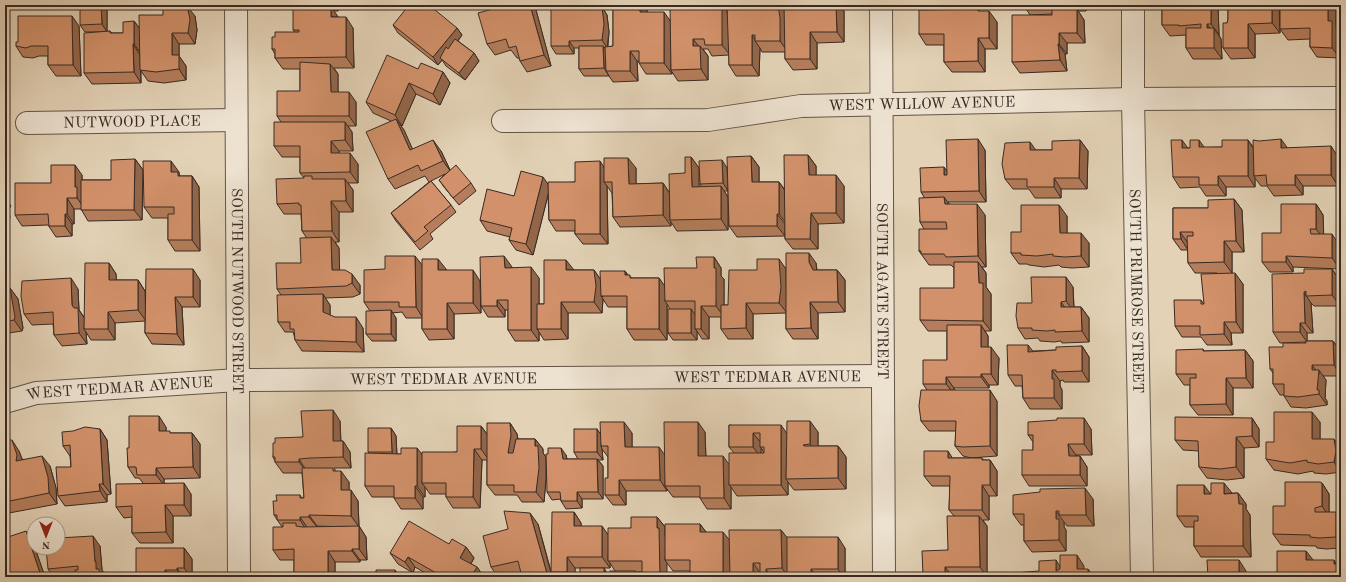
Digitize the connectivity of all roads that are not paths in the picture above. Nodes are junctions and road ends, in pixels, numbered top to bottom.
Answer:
1 (236, 5) edge
2 (881, 5) edge
3 (1133, 5) edge
4 (1341, 98) edge
5 (1133, 99) junction
6 (881, 105) junction
7 (236, 120) junction
8 (503, 121) dead end
9 (27, 123) dead end
10 (883, 376) junction
11 (238, 380) junction
12 (5, 402) edge
13 (239, 577) edge
14 (884, 577) edge
15 (1142, 577) edge

1 - 7 street, SOUTH NUTWOOD STREET
2 - 6 street, SOUTH AGATE STREET
3 - 5 street, SOUTH PRIMROSE STREET
4 - 5 street, WEST WILLOW AVENUE
5 - 6 street, WEST WILLOW AVENUE
5 - 15 street, SOUTH PRIMROSE STREET
6 - 8 street, WEST WILLOW AVENUE
6 - 10 street, SOUTH AGATE STREET
7 - 9 street, NUTWOOD PLACE
7 - 11 street, SOUTH NUTWOOD STREET
10 - 11 street, WEST TEDMAR AVENUE
10 - 14 street, SOUTH AGATE STREET
11 - 12 street, WEST TEDMAR AVENUE
11 - 13 street, SOUTH NUTWOOD STREET

